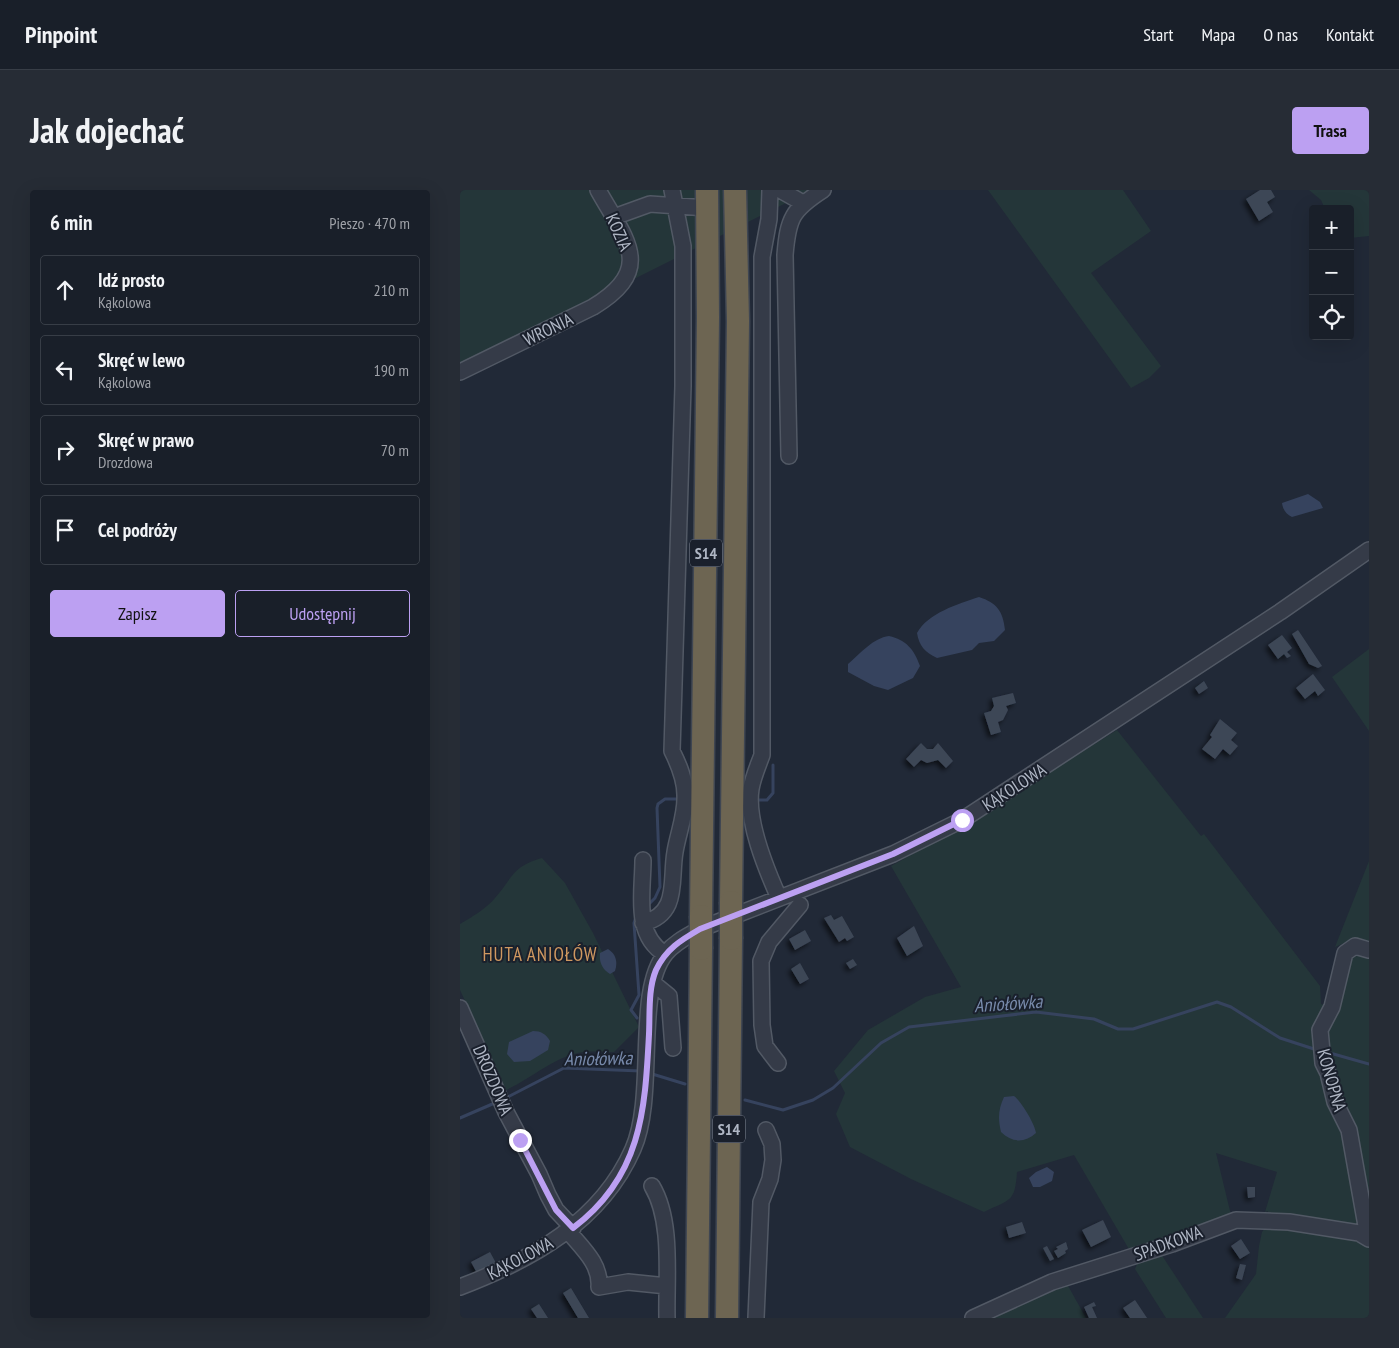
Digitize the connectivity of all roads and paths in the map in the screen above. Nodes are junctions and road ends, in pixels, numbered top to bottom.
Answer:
1 (598, 190) edge
2 (672, 190) edge
3 (736, 190) edge
4 (770, 190) edge
5 (780, 190) edge
6 (823, 190) edge
7 (707, 199) edge
8 (803, 203) junction
9 (674, 207) junction
10 (614, 217) junction
11 (628, 275) joint
12 (460, 372) edge
13 (789, 456) dead end
14 (1369, 550) edge
15 (643, 860) dead end
16 (779, 898) junction
17 (800, 905) dead end
18 (643, 923) junction
19 (1369, 950) edge
20 (665, 954) junction
21 (653, 983) junction
22 (460, 1008) edge
23 (673, 1048) dead end
24 (778, 1063) dead end
25 (766, 1130) dead end
26 (652, 1186) dead end
27 (571, 1230) junction
28 (1369, 1238) edge
29 (667, 1286) junction
30 (460, 1287) edge
31 (667, 1318) edge
32 (697, 1318) edge
33 (727, 1318) edge
34 (756, 1318) edge
35 (973, 1318) edge

1 - 10 street, KOZIA
2 - 9 street
3 - 33 highway, S14, bridge
4 - 16 street
5 - 8 street
6 - 8 street
7 - 9 street
7 - 32 highway, S14, bridge
8 - 13 street
9 - 10 street
9 - 18 street
10 - 11 street, KOZIA
11 - 12 street, WRONIA
14 - 16 street, KĄKOLOWA
15 - 18 street
16 - 20 street, KĄKOLOWA
17 - 24 street
18 - 20 street
19 - 28 street, KONOPNA
20 - 21 street, KĄKOLOWA
21 - 23 street
21 - 27 street, KĄKOLOWA
22 - 27 street, DROZDOWA
25 - 34 street
26 - 29 street
27 - 29 street, DROZDOWA
27 - 30 street, KĄKOLOWA
28 - 35 street, SPADKOWA
29 - 31 street

